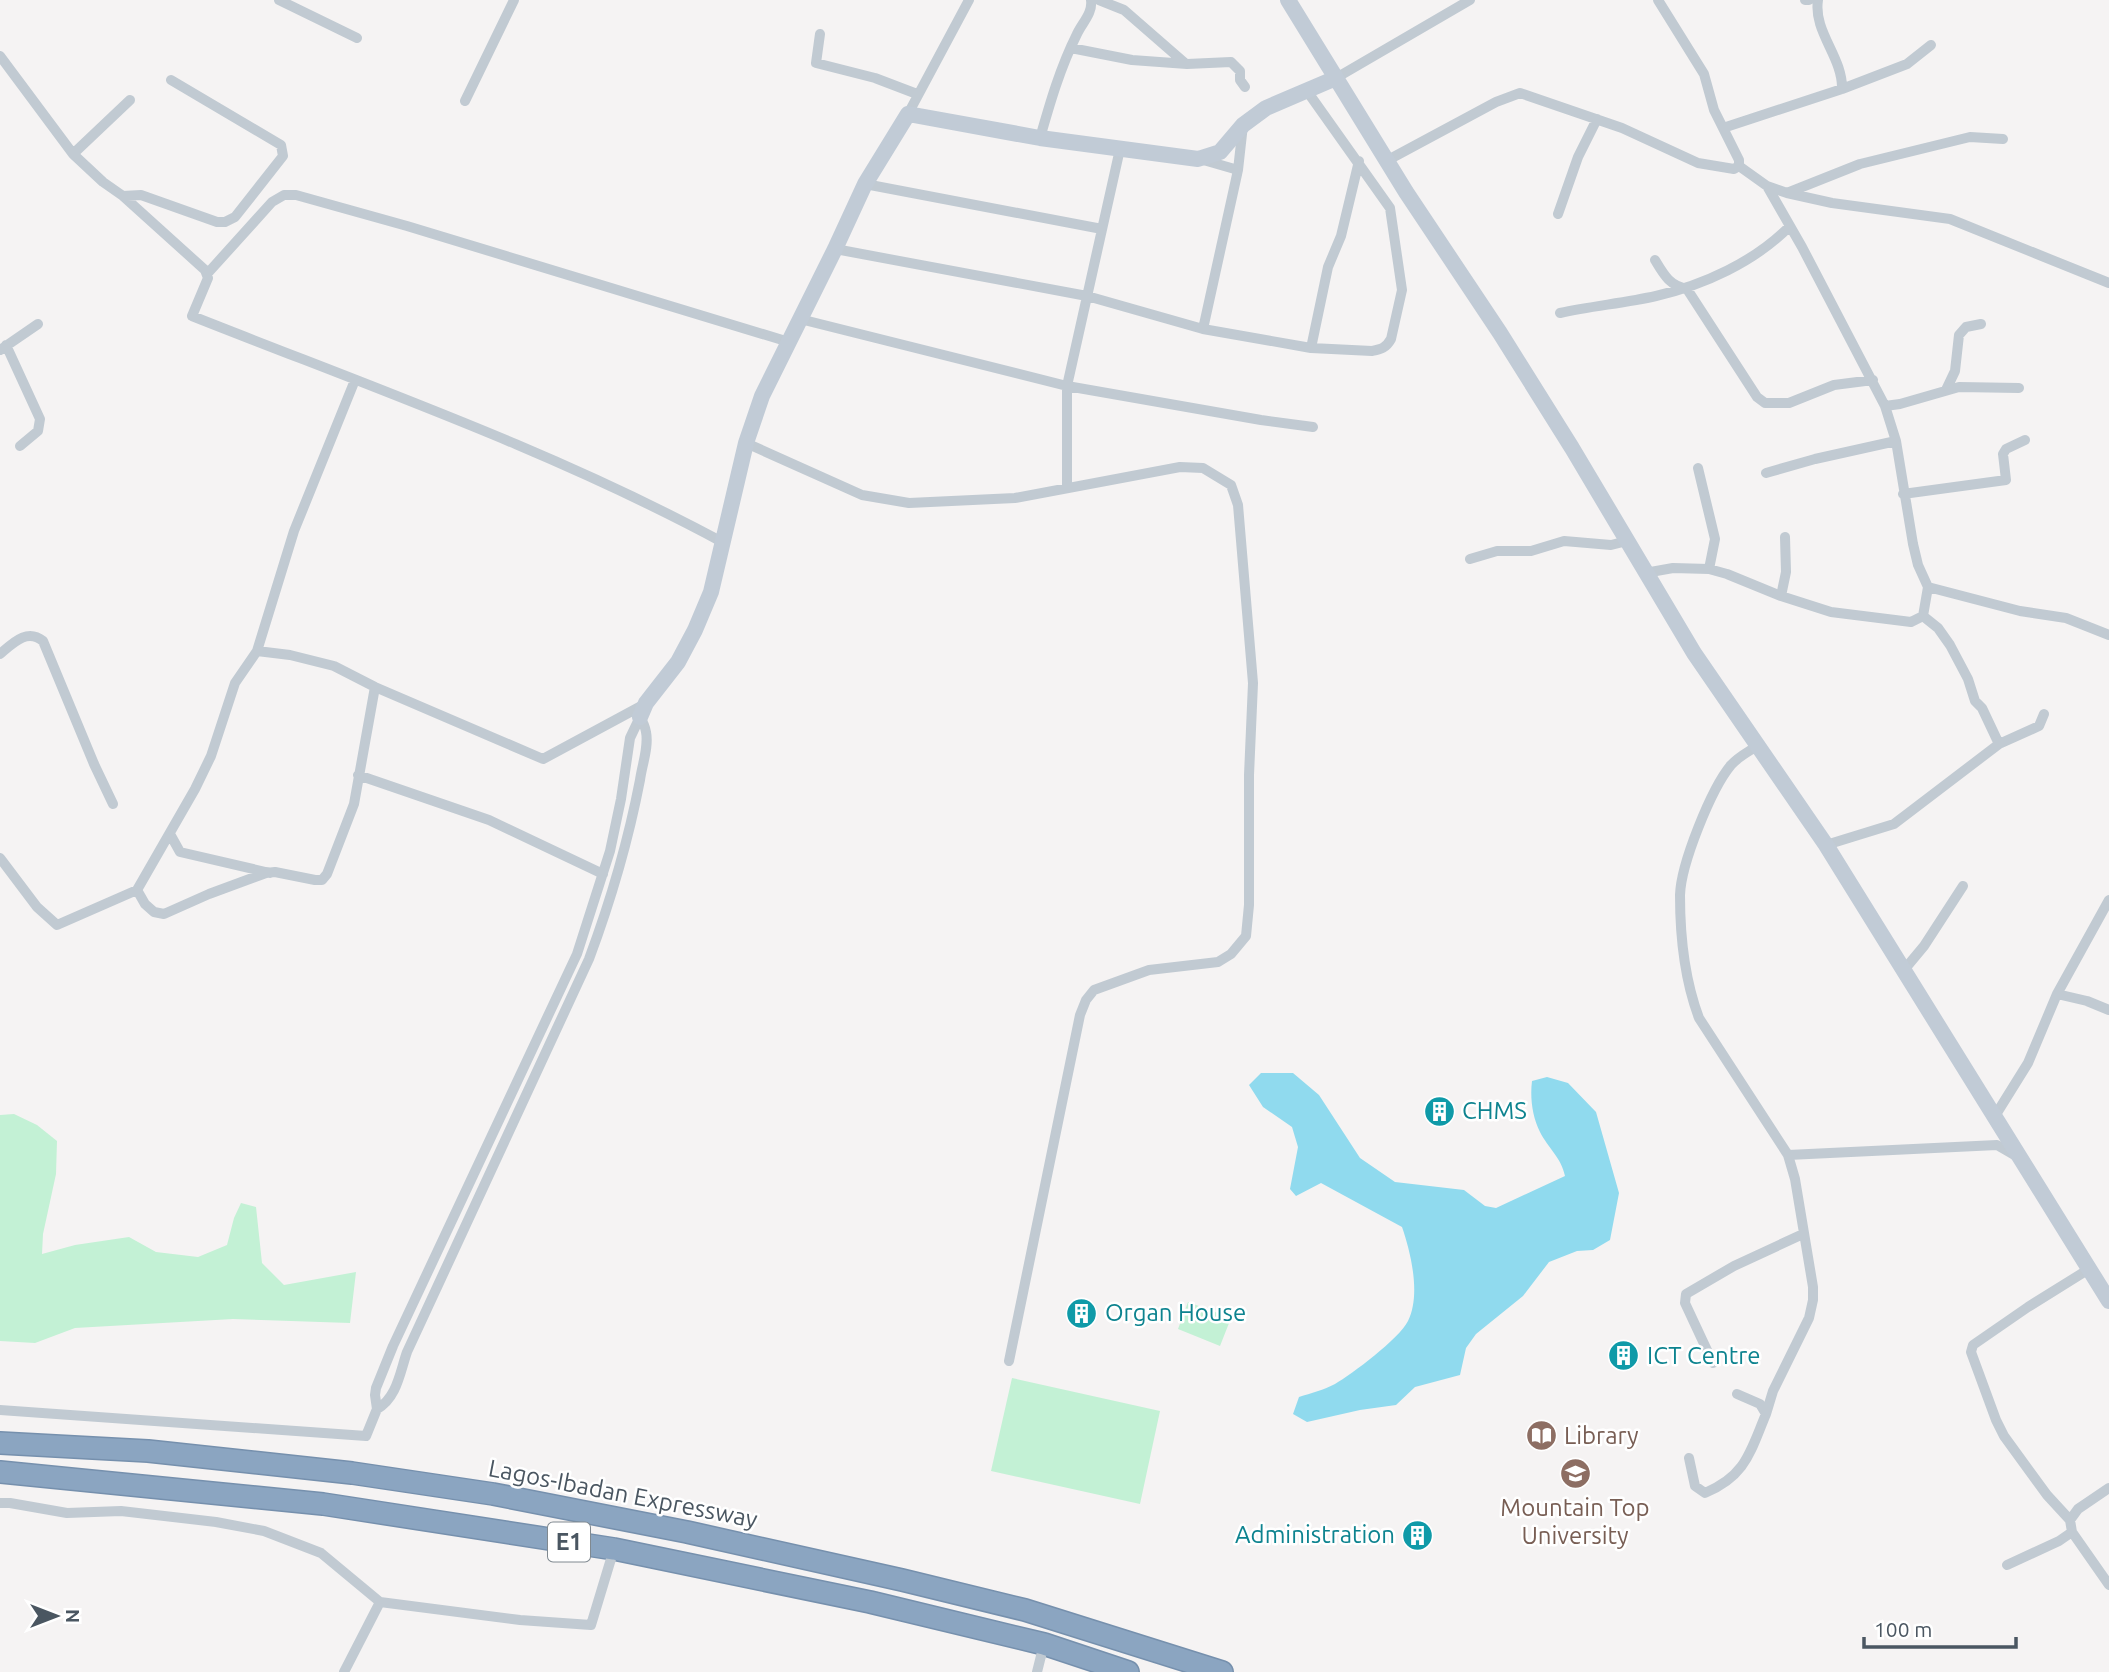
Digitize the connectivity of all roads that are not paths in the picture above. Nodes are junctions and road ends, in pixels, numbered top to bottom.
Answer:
1 (279, 0) edge
2 (514, 0) edge
3 (969, 0) edge
4 (1091, 0) edge
5 (1099, 0) edge
6 (1288, 0) edge
7 (1471, 0) edge
8 (1658, 0) edge
9 (1818, 0) edge
10 (820, 34) dead end
11 (357, 38) dead end
12 (1931, 45) dead end
13 (1071, 48) junction
14 (0, 56) edge
15 (1186, 64) junction
16 (1336, 78) junction
17 (171, 80) dead end
18 (1245, 87) dead end
19 (1842, 89) junction
20 (1307, 90) junction
21 (917, 94) junction
22 (130, 100) dead end
23 (465, 101) dead end
24 (908, 114) junction
25 (1597, 120) junction
26 (1243, 125) junction
27 (1723, 128) junction
28 (1040, 138) junction
29 (2003, 139) dead end
30 (1120, 149) junction
31 (73, 154) junction
32 (1198, 159) junction
33 (1388, 160) junction
34 (1359, 161) junction
35 (1739, 166) junction
36 (1238, 170) junction
37 (865, 184) junction
38 (1767, 186) junction
39 (1787, 193) junction
40 (123, 196) junction
41 (1558, 214) dead end
42 (1789, 227) junction
43 (1101, 229) junction
44 (835, 249) junction
45 (1654, 260) dead end
46 (207, 274) junction
47 (2109, 283) edge
48 (1687, 289) junction
49 (1087, 296) junction
50 (1560, 313) dead end
51 (800, 319) junction
52 (38, 324) dead end
53 (1981, 324) dead end
54 (1203, 329) junction
55 (789, 342) junction
56 (3, 348) edge
57 (1311, 348) junction
58 (355, 380) junction
59 (1873, 380) junction
60 (1067, 386) junction
61 (2019, 388) dead end
62 (1946, 390) junction
63 (1885, 406) junction
64 (1313, 427) dead end
65 (2025, 439) dead end
66 (1896, 441) junction
67 (746, 443) junction
68 (20, 446) dead end
69 (1698, 468) dead end
70 (1766, 473) dead end
71 (1067, 488) junction
72 (1903, 494) junction
73 (1785, 537) dead end
74 (1627, 541) junction
75 (724, 543) junction
76 (1470, 559) dead end
77 (1709, 569) junction
78 (1645, 573) junction
79 (1928, 587) junction
80 (1782, 596) junction
81 (1923, 616) junction
82 (2109, 635) edge
83 (257, 651) junction
84 (0, 654) edge
85 (375, 687) junction
86 (643, 710) junction
87 (2044, 714) dead end
88 (1999, 744) junction
89 (1757, 747) junction
90 (358, 775) junction
91 (113, 804) dead end
92 (170, 834) junction
93 (1826, 845) junction
94 (1, 864) edge
95 (270, 873) junction
96 (603, 874) junction
97 (1963, 886) dead end
98 (137, 890) junction
99 (2109, 900) edge
100 (1905, 970) junction
101 (2057, 994) junction
102 (2109, 1010) edge
103 (1995, 1116) junction
104 (1788, 1154) junction
105 (2022, 1163) junction
106 (1803, 1234) junction
107 (2089, 1269) junction
108 (2109, 1301) edge
109 (1009, 1361) dead end
110 (1713, 1363) dead end
111 (1737, 1394) dead end
112 (377, 1409) junction
113 (0, 1410) edge
114 (1766, 1414) junction
115 (0, 1443) edge
116 (1689, 1458) dead end
117 (0, 1472) edge
118 (2109, 1488) edge
119 (0, 1503) edge
120 (2070, 1520) junction
121 (2072, 1532) junction
122 (614, 1549) junction
123 (2007, 1565) dead end
124 (2109, 1585) edge
125 (380, 1602) junction
126 (1044, 1644) junction
127 (344, 1672) edge
128 (1037, 1672) edge
129 (1128, 1672) edge
130 (1222, 1672) edge

1 - 11 street
2 - 23 street
3 - 21 street
4 - 13 street
5 - 15 street
6 - 16 street
7 - 16 street
8 - 27 street
9 - 19 street
10 - 21 street
12 - 19 street
13 - 15 street
13 - 28 street
14 - 31 street
15 - 18 street
16 - 20 street
16 - 33 street
17 - 40 street
19 - 27 street
20 - 26 street
20 - 34 street
21 - 24 street
22 - 31 street
24 - 28 street
24 - 37 street
25 - 33 street
25 - 35 street
25 - 41 street
26 - 32 street
26 - 36 street
27 - 35 street
28 - 30 street
29 - 39 street
30 - 32 street
30 - 43 street
31 - 40 street
32 - 36 street
33 - 74 street
34 - 57 street
34 - 57 street
35 - 38 street
36 - 54 street
37 - 43 street
37 - 44 street
38 - 39 street
38 - 42 street
39 - 47 street
40 - 46 street
42 - 48 street
42 - 59 street
43 - 49 street
44 - 49 street
44 - 51 street
45 - 48 street
46 - 55 street
46 - 58 street
48 - 50 street
48 - 59 street
49 - 54 street
49 - 60 street
51 - 55 street
51 - 60 street
52 - 56 street
53 - 62 street
54 - 57 street
55 - 67 street
56 - 68 street
58 - 75 street
58 - 83 street
59 - 63 street
60 - 64 street
60 - 71 street
61 - 62 street
62 - 63 street
63 - 66 street
65 - 72 street
66 - 70 street
66 - 72 street
67 - 71 street
67 - 75 street
69 - 77 street
71 - 109 street
72 - 79 street
73 - 80 street
74 - 76 street
74 - 78 street
75 - 86 street
77 - 78 street
77 - 80 street
78 - 89 street
79 - 81 street
79 - 82 street
80 - 81 street
81 - 88 street
83 - 85 street
83 - 92 street
84 - 91 street
85 - 86 street
85 - 90 street
86 - 96 street
86 - 112 street
87 - 88 street
88 - 93 street
89 - 93 street
89 - 104 street
90 - 95 street
90 - 96 street
92 - 95 street
92 - 98 street
93 - 100 street
94 - 98 street
95 - 98 street
96 - 112 street
97 - 100 street
99 - 101 street
100 - 103 street
101 - 102 street
101 - 103 street
103 - 105 street
104 - 105 street
104 - 106 street
105 - 107 street
106 - 110 street
106 - 114 street
107 - 108 street
107 - 120 street
111 - 114 street
112 - 113 street
114 - 116 street
115 - 130 highway, Lagos-Ibadan Expressway / E1
117 - 122 highway, E1
118 - 120 street
119 - 125 street
120 - 121 street
121 - 123 street
121 - 124 street
122 - 125 street
122 - 126 highway, E1
125 - 127 street
126 - 128 street
126 - 129 highway, E1

